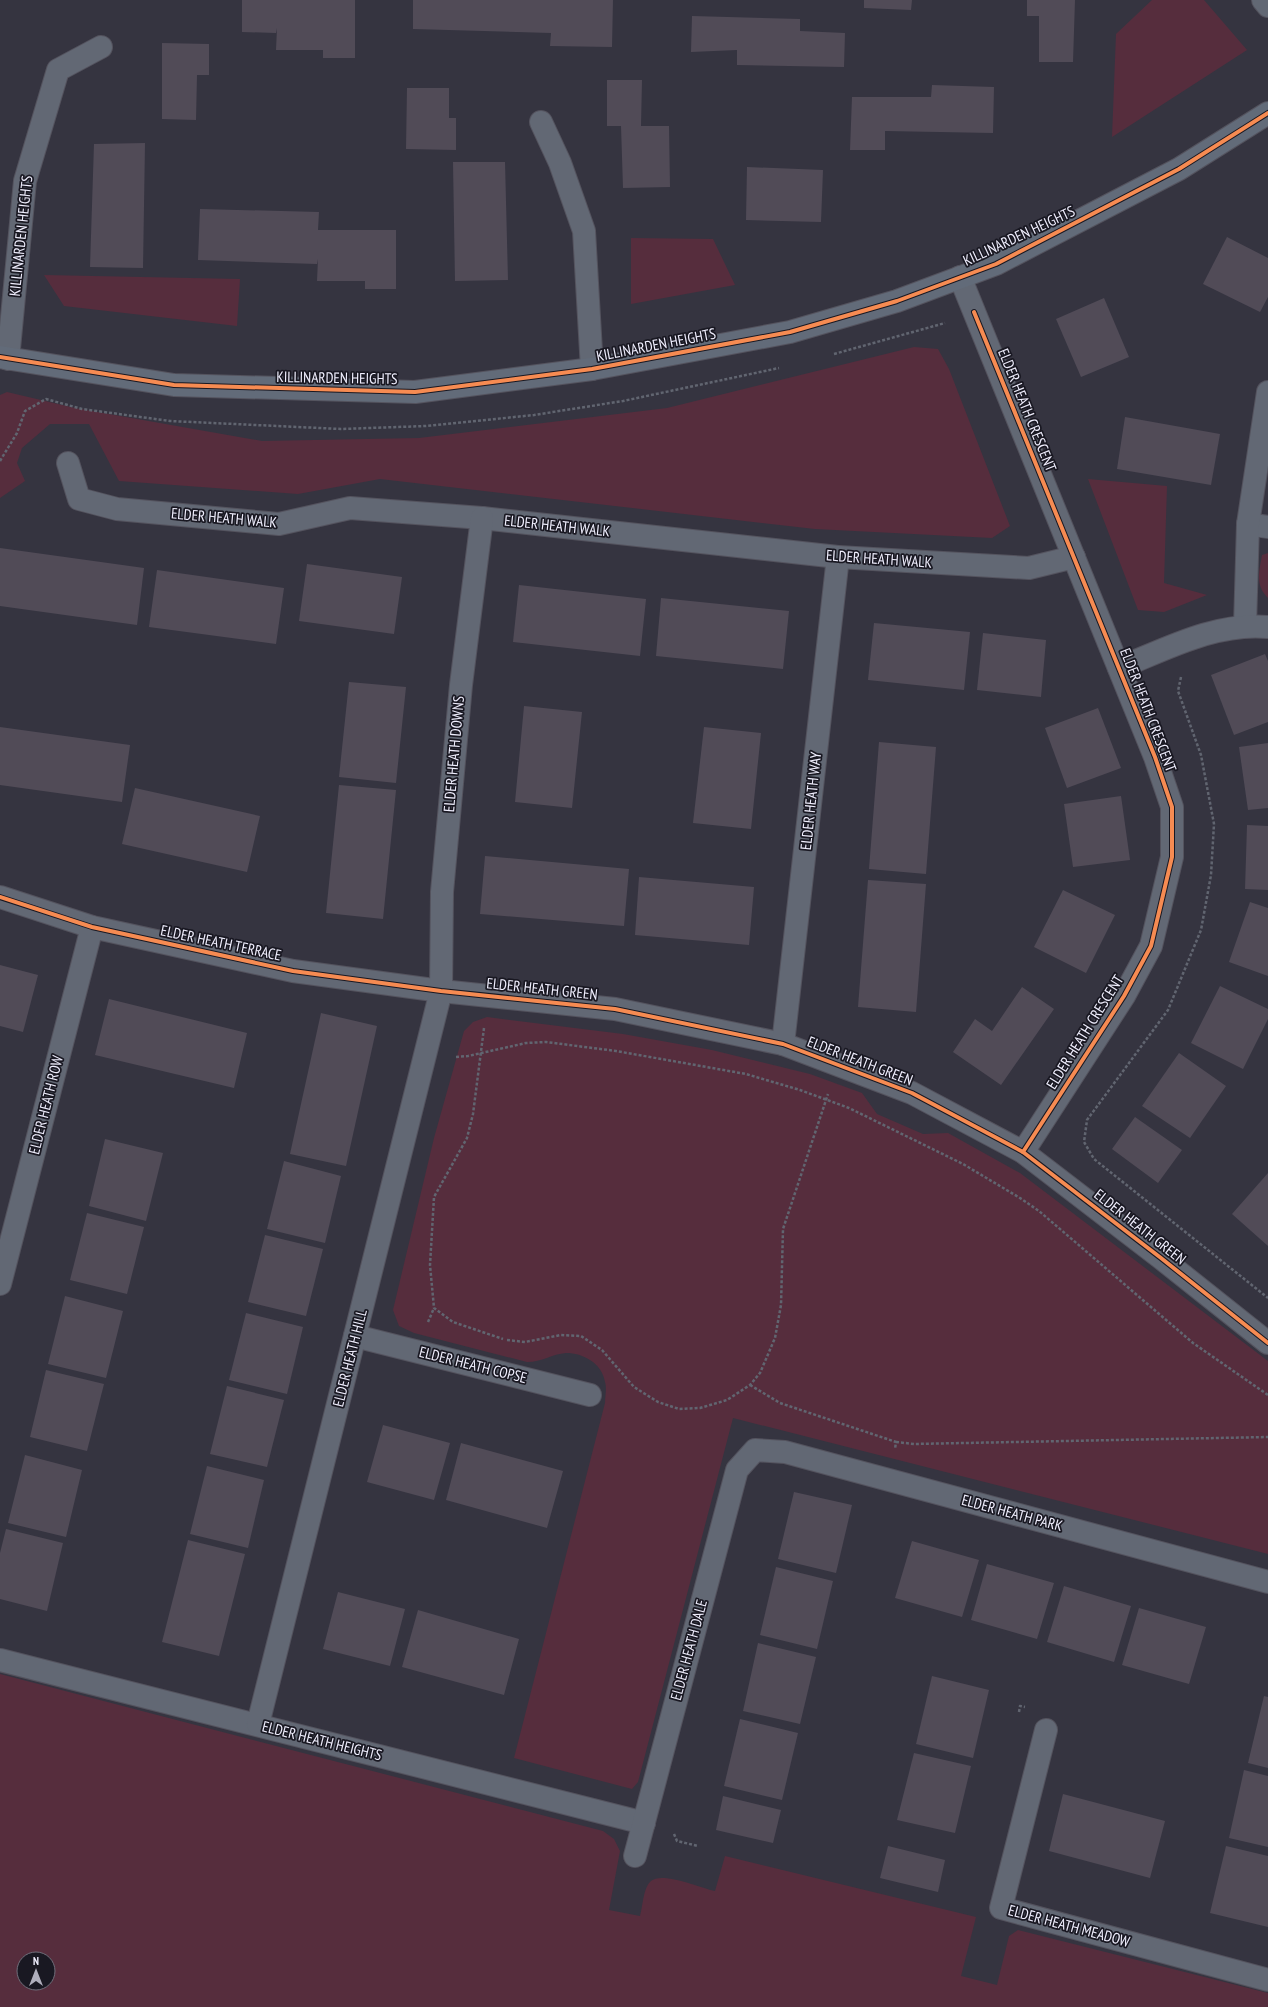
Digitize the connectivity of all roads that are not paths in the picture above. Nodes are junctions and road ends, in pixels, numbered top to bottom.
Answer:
1 (1263, 0) edge
2 (1268, 6) edge
3 (100, 46) dead end
4 (1268, 113) edge
5 (541, 122) dead end
6 (960, 277) junction
7 (4, 358) edge
8 (592, 369) junction
9 (1268, 392) edge
10 (68, 462) dead end
11 (482, 518) junction
12 (1258, 526) edge
13 (838, 557) junction
14 (1074, 557) junction
15 (1245, 626) junction
16 (1268, 627) edge
17 (1119, 668) junction
18 (0, 897) edge
19 (92, 927) junction
20 (441, 991) junction
21 (784, 1044) junction
22 (1023, 1152) junction
23 (0, 1280) edge
24 (355, 1336) junction
25 (1268, 1343) edge
26 (590, 1395) dead end
27 (755, 1450) joint
28 (1268, 1582) edge
29 (0, 1660) edge
30 (258, 1724) junction
31 (1046, 1730) dead end
32 (644, 1823) junction
33 (635, 1856) dead end
34 (1268, 1980) edge

1 - 2 street
3 - 7 street, KILLINARDEN HEIGHTS
4 - 6 street, KILLINARDEN HEIGHTS
5 - 8 street, KILLINARDEN HEIGHTS
6 - 8 street, KILLINARDEN HEIGHTS
6 - 14 street, ELDER HEATH CRESCENT
7 - 8 street, KILLINARDEN HEIGHTS
9 - 12 street
10 - 11 street, ELDER HEATH WALK
11 - 13 street, ELDER HEATH WALK
11 - 20 street, ELDER HEATH DOWNS
12 - 15 street
13 - 14 street, ELDER HEATH WALK
13 - 21 street, ELDER HEATH WAY
14 - 17 street, ELDER HEATH CRESCENT
15 - 16 street
15 - 17 street
17 - 22 street, ELDER HEATH CRESCENT
18 - 19 street, ELDER HEATH TERRACE
19 - 20 street, ELDER HEATH TERRACE
19 - 23 street, ELDER HEATH ROW
20 - 21 street, ELDER HEATH GREEN
20 - 24 street, ELDER HEATH HILL
21 - 22 street, ELDER HEATH GREEN
22 - 25 street, ELDER HEATH GREEN
24 - 26 street, ELDER HEATH COPSE
24 - 30 street, ELDER HEATH HILL
27 - 28 street, ELDER HEATH PARK
27 - 32 street, ELDER HEATH DALE
29 - 30 street, ELDER HEATH HEIGHTS
30 - 32 street, ELDER HEATH HEIGHTS
31 - 34 street, ELDER HEATH MEADOW
32 - 33 street, ELDER HEATH DALE

